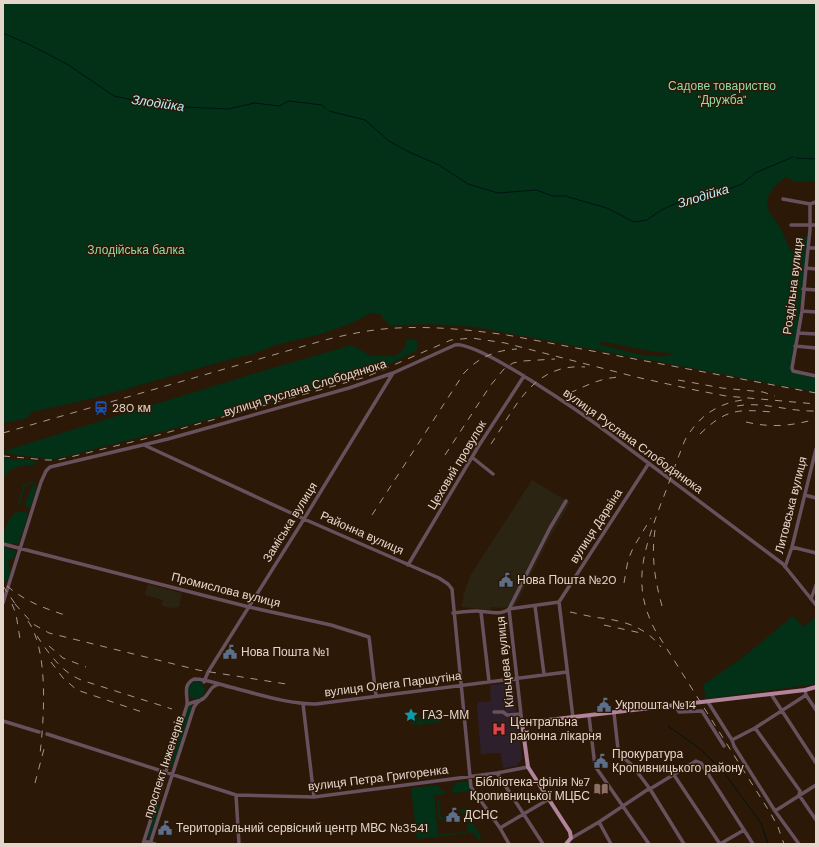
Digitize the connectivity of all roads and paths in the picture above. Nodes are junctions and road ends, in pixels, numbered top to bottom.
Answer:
1 (783, 198) dead end
2 (816, 202) edge
3 (810, 204) junction
4 (810, 224) junction
5 (791, 225) dead end
6 (816, 225) edge
7 (808, 248) junction
8 (816, 248) edge
9 (806, 268) junction
10 (816, 268) edge
11 (804, 289) junction
12 (816, 290) edge
13 (802, 311) junction
14 (816, 312) edge
15 (798, 333) junction
16 (816, 334) edge
17 (795, 346) junction
18 (816, 348) edge
19 (393, 372) junction
20 (524, 376) junction
21 (816, 376) edge
22 (143, 444) junction
23 (816, 448) edge
24 (473, 458) junction
25 (649, 463) junction
26 (493, 474) dead end
27 (805, 495) junction
28 (816, 498) edge
29 (566, 501) dead end
30 (304, 519) junction
31 (3, 544) edge
32 (792, 547) junction
33 (20, 549) junction
34 (816, 553) edge
35 (408, 565) junction
36 (785, 567) junction
37 (816, 585) edge
38 (811, 599) junction
39 (559, 602) junction
40 (3, 603) edge
41 (535, 606) junction
42 (816, 606) edge
43 (249, 607) junction
44 (510, 609) junction
45 (481, 612) junction
46 (453, 613) junction
47 (567, 672) junction
48 (544, 674) junction
49 (518, 678) junction
50 (489, 681) junction
51 (204, 683) junction
52 (223, 685) junction
53 (461, 685) junction
54 (816, 687) edge
55 (805, 693) junction
56 (186, 694) junction
57 (771, 694) junction
58 (206, 695) junction
59 (376, 696) junction
60 (202, 699) junction
61 (197, 701) junction
62 (708, 702) junction
63 (303, 704) junction
64 (187, 705) junction
65 (676, 706) junction
66 (816, 710) edge
67 (781, 711) junction
68 (494, 712) dead end
69 (614, 713) junction
70 (521, 714) junction
71 (589, 716) junction
72 (573, 718) junction
73 (3, 721) edge
74 (522, 723) junction
75 (755, 728) junction
76 (39, 732) dead end
77 (47, 734) dead end
78 (732, 740) junction
79 (724, 746) dead end
80 (816, 764) edge
81 (528, 767) junction
82 (165, 773) junction
83 (497, 773) junction
84 (172, 775) junction
85 (674, 775) junction
86 (470, 776) junction
87 (816, 785) edge
88 (160, 789) junction
89 (650, 789) junction
90 (167, 791) junction
91 (236, 795) junction
92 (799, 796) junction
93 (314, 797) junction
94 (549, 799) junction
95 (156, 802) junction
96 (163, 804) junction
97 (623, 806) junction
98 (775, 811) junction
99 (524, 814) junction
100 (816, 820) edge
101 (599, 822) junction
102 (500, 828) junction
103 (744, 830) junction
104 (143, 842) edge
105 (567, 842) edge
106 (150, 843) edge
107 (155, 844) edge
108 (239, 844) edge
109 (509, 844) edge
110 (543, 844) edge
111 (611, 844) edge
112 (648, 844) edge
113 (684, 844) edge
114 (720, 844) edge
115 (753, 844) edge
116 (799, 844) edge

1 - 3 street
2 - 3 street
3 - 4 street, Роздільна вулиця
4 - 5 street
4 - 6 street
4 - 7 street, Роздільна вулиця
7 - 8 street
7 - 9 street, Роздільна вулиця
9 - 10 street
9 - 11 street, Роздільна вулиця
11 - 12 street
11 - 13 street, Роздільна вулиця
13 - 14 street
13 - 15 street, Роздільна вулиця
15 - 16 street
15 - 17 street, Роздільна вулиця
17 - 18 street
17 - 21 street, Роздільна вулиця
19 - 20 street, вулиця Руслана Слободянюка
19 - 22 street, вулиця Руслана Слободянюка
19 - 30 street, Заміська вулиця
20 - 24 street, Цеховий провулок
20 - 25 street, вулиця Руслана Слободянюка
22 - 30 street, Районна вулиця
22 - 33 street, вулиця Руслана Слободянюка
23 - 27 street, Литовська вулиця
24 - 26 street
24 - 35 street, Цеховий провулок
25 - 36 street, вулиця Руслана Слободянюка
25 - 39 street, вулиця Дарвіна
27 - 28 street
27 - 32 street, Литовська вулиця
29 - 44 street, Кільцева вулиця
30 - 35 street, Районна вулиця
30 - 43 street, Заміська вулиця
31 - 33 street, Промислова вулиця
32 - 34 street
32 - 36 street, Литовська вулиця
33 - 40 street
33 - 43 street, Промислова вулиця
35 - 46 street, Районна вулиця
36 - 38 street, вулиця Руслана Слободянюка
37 - 38 street
38 - 42 street, вулиця Руслана Слободянюка
39 - 41 street
39 - 47 street
41 - 44 street
41 - 48 street
43 - 51 street, Заміська вулиця
43 - 59 street, Промислова вулиця
44 - 45 street
44 - 49 street, Кільцева вулиця
45 - 46 street
45 - 50 street
46 - 53 street
47 - 48 street, вулиця Олега Паршутіна
47 - 72 street
48 - 49 street, вулиця Олега Паршутіна
49 - 50 street, вулиця Олега Паршутіна
49 - 70 street, Кільцева вулиця
50 - 53 street, вулиця Олега Паршутіна
51 - 52 street, вулиця Олега Паршутіна
51 - 56 street
51 - 58 street
52 - 58 street
52 - 63 street, вулиця Олега Паршутіна
53 - 59 street, вулиця Олега Паршутіна
53 - 86 street
54 - 55 main road
55 - 57 main road
55 - 66 street
55 - 67 street
56 - 61 street
56 - 64 street, проспект Інженерів
57 - 62 main road
57 - 67 street
58 - 60 street
59 - 63 street, вулиця Олега Паршутіна
60 - 61 street
60 - 84 street, проспект Інженерів
61 - 64 street, проспект Інженерів
62 - 65 main road
62 - 78 street
63 - 93 street
64 - 82 street, проспект Інженерів
65 - 69 main road
65 - 79 street
67 - 75 street
67 - 80 street
68 - 70 street
69 - 71 main road
69 - 89 street
70 - 74 street, Кільцева вулиця
71 - 72 main road
71 - 97 street
72 - 74 main road
73 - 76 street
74 - 81 main road, Кільцева вулиця
75 - 78 street
75 - 92 street
77 - 82 street, вулиця Петра Григоренка
78 - 98 street
81 - 83 street, вулиця Петра Григоренка
81 - 94 main road, Кільцева вулиця
82 - 84 street, вулиця Петра Григоренка
82 - 88 street, проспект Інженерів
83 - 86 street, вулиця Петра Григоренка
83 - 99 street
84 - 90 street, проспект Інженерів
84 - 91 street, вулиця Петра Григоренка
85 - 89 street
85 - 103 street
85 - 114 street
86 - 93 street, вулиця Петра Григоренка
86 - 102 street
87 - 92 street
88 - 90 street
88 - 95 street, проспект Інженерів
89 - 97 street
89 - 113 street
90 - 96 street, проспект Інженерів
91 - 93 street, вулиця Петра Григоренка
91 - 108 street
92 - 98 street
92 - 100 street
94 - 99 street
94 - 105 main road, Кільцева вулиця
95 - 96 street
95 - 104 street, проспект Інженерів
96 - 106 street, проспект Інженерів
97 - 101 street
97 - 112 street
98 - 116 street
99 - 102 street
99 - 110 street
101 - 105 street
101 - 111 street
102 - 109 street
103 - 114 street
103 - 115 street
104 - 106 street
106 - 107 street

